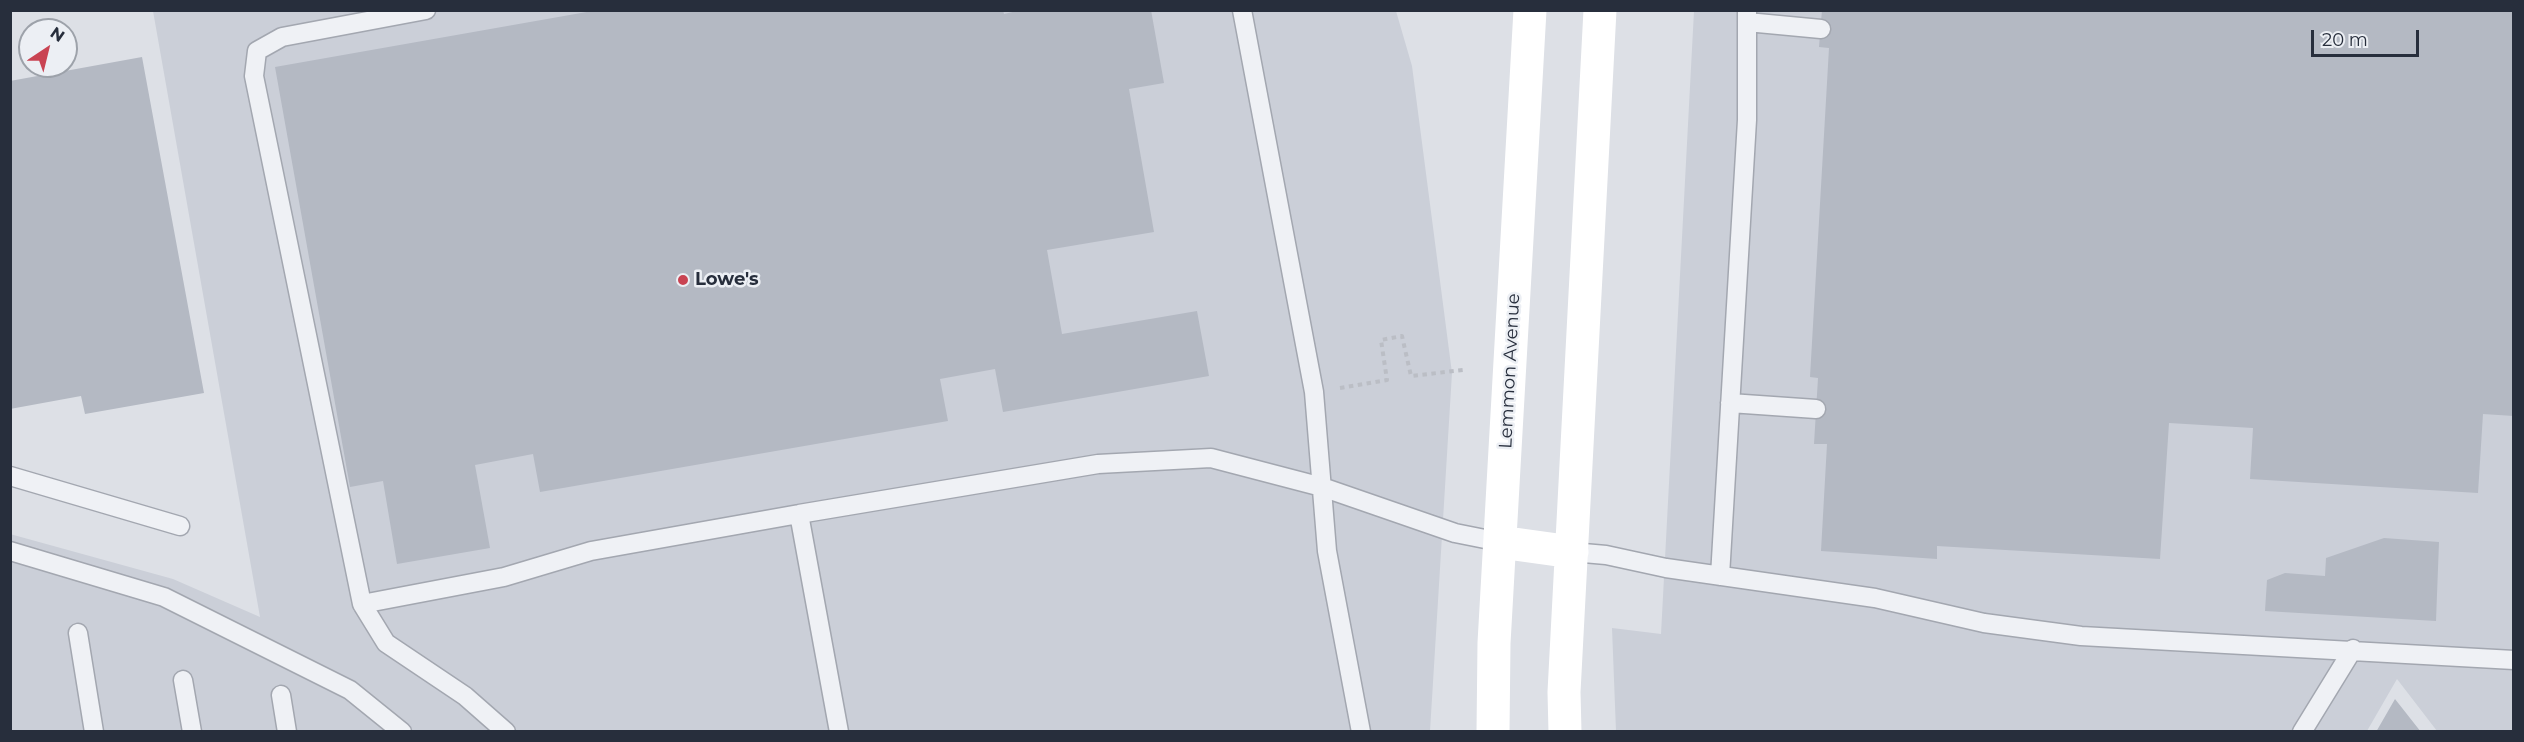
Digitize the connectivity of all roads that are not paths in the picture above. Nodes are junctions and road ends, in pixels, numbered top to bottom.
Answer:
1 (426, 10) edge
2 (1242, 10) edge
3 (1530, 10) edge
4 (1600, 10) edge
5 (1747, 16) edge
6 (1821, 28) dead end
7 (1730, 403) junction
8 (1816, 409) dead end
9 (10, 476) edge
10 (1322, 487) junction
11 (799, 514) junction
12 (180, 526) dead end
13 (1500, 542) junction
14 (10, 551) edge
15 (1572, 552) junction
16 (1720, 576) junction
17 (362, 604) junction
18 (78, 633) dead end
19 (2353, 649) junction
20 (2514, 660) edge
21 (183, 680) dead end
22 (280, 695) dead end
23 (94, 732) edge
24 (192, 732) edge
25 (286, 732) edge
26 (402, 732) edge
27 (506, 732) edge
28 (839, 732) edge
29 (1361, 732) edge
30 (1493, 732) edge
31 (1565, 732) edge
32 (2302, 732) edge

1 - 17 lane
2 - 10 lane
3 - 13 main road, Lemmon Avenue
4 - 15 main road
5 - 6 lane
5 - 7 lane
7 - 8 lane
7 - 16 lane
9 - 12 lane
10 - 11 lane
10 - 13 lane
10 - 29 lane
11 - 17 lane
11 - 28 lane
13 - 15 main road
13 - 30 main road, Lemmon Avenue
14 - 26 lane
15 - 16 lane
15 - 31 main road
16 - 19 lane
17 - 27 lane
18 - 23 lane
19 - 20 lane
19 - 32 lane
21 - 24 lane
22 - 25 lane

